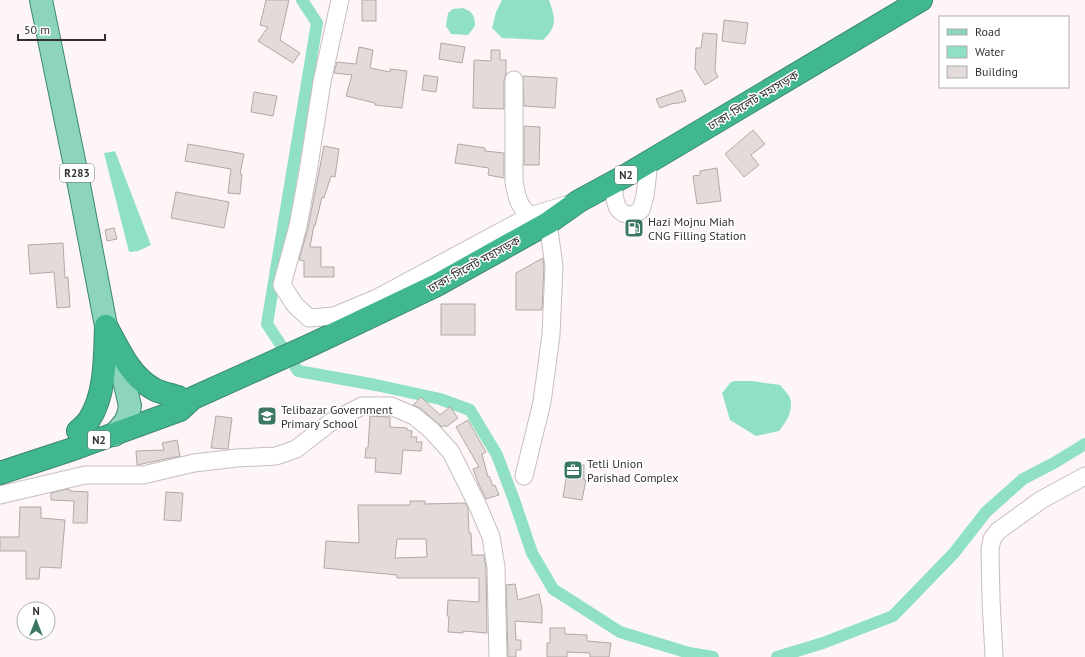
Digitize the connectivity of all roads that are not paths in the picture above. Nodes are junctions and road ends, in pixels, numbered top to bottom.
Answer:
1 (41, 0) edge
2 (340, 0) edge
3 (921, 0) edge
4 (514, 80) dead end
5 (649, 162) junction
6 (612, 183) junction
7 (539, 219) junction
8 (106, 326) junction
9 (186, 397) junction
10 (136, 420) junction
11 (78, 431) junction
12 (114, 434) joint
13 (0, 458) edge
14 (0, 473) edge
15 (524, 476) dead end
16 (1085, 476) edge
17 (0, 495) edge
18 (498, 657) edge
19 (994, 657) edge

1 - 8 main road, R283
2 - 7 street
3 - 5 highway, ঢাকা-সিলেট মহাসড়ক / N2
4 - 7 street
5 - 6 highway, ঢাকা-সিলেট মহাসড়ক / N2
5 - 6 street
6 - 7 highway, ঢাকা-সিলেট মহাসড়ক / N2
7 - 9 highway, ঢাকা-সিলেট মহাসড়ক / N2
7 - 15 street
8 - 9 highway, R283
8 - 10 main road, R283
8 - 11 highway, R283
9 - 10 highway, ঢাকা-সিলেট মহাসড়ক
10 - 11 highway, ঢাকা-সিলেট মহাসড়ক
10 - 12 main road
11 - 13 highway, ঢাকা-সিলেট মহাসড়ক
12 - 14 highway, N2
16 - 19 street
17 - 18 street

